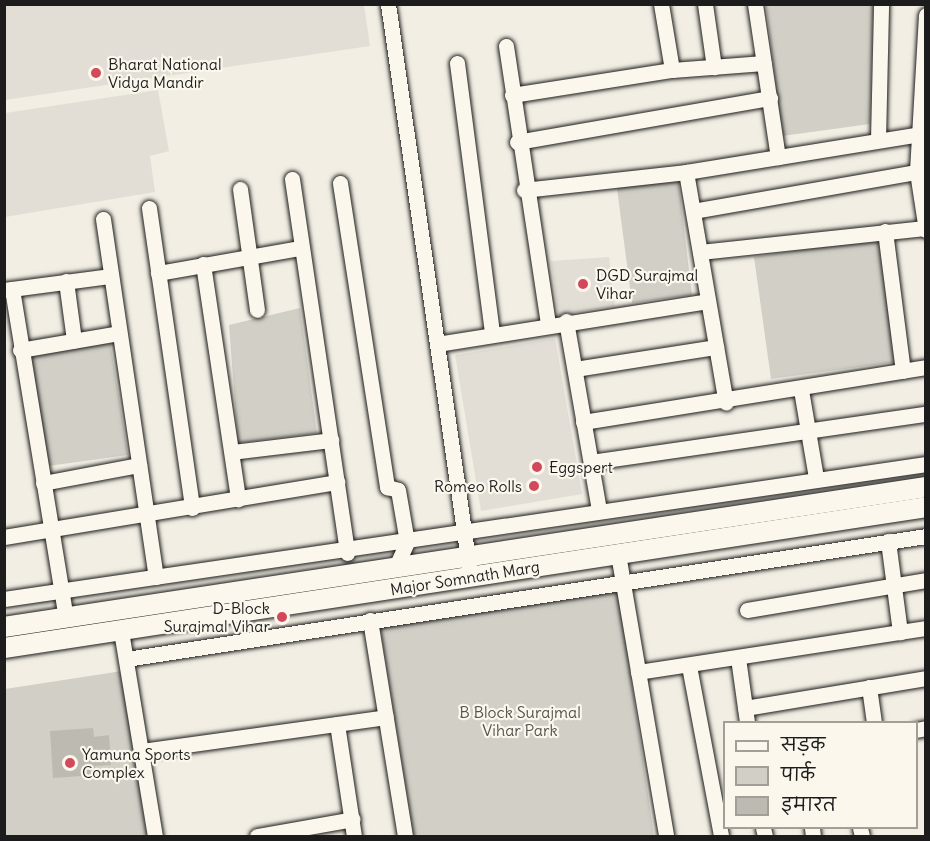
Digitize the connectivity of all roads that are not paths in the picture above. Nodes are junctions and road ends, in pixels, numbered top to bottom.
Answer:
1 (388, 4) edge
2 (661, 4) edge
3 (705, 4) edge
4 (755, 4) edge
5 (881, 4) edge
6 (926, 15) edge
7 (506, 46) dead end
8 (457, 63) dead end
9 (764, 63) junction
10 (714, 67) junction
11 (672, 70) junction
12 (512, 95) junction
13 (770, 98) junction
14 (922, 134) edge
15 (878, 140) junction
16 (517, 142) junction
17 (778, 157) junction
18 (686, 172) junction
19 (917, 172) junction
20 (292, 179) dead end
21 (340, 183) dead end
22 (240, 189) dead end
23 (524, 190) junction
24 (149, 208) dead end
25 (693, 212) junction
26 (103, 219) dead end
27 (925, 229) edge
28 (885, 231) junction
29 (300, 248) junction
30 (700, 252) junction
31 (248, 254) junction
32 (203, 264) junction
33 (158, 273) junction
34 (111, 276) junction
35 (66, 281) junction
36 (8, 290) edge
37 (708, 301) junction
38 (257, 310) dead end
39 (566, 321) junction
40 (548, 323) junction
41 (119, 333) junction
42 (492, 333) junction
43 (74, 340) junction
44 (438, 344) junction
45 (716, 347) junction
46 (20, 350) junction
47 (926, 367) edge
48 (574, 369) junction
49 (903, 371) junction
50 (801, 390) junction
51 (726, 403) junction
52 (926, 414) edge
53 (583, 422) junction
54 (808, 434) junction
55 (331, 440) junction
56 (232, 452) junction
57 (591, 462) junction
58 (926, 464) edge
59 (139, 465) junction
60 (816, 478) junction
61 (337, 482) junction
62 (43, 483) junction
63 (926, 487) edge
64 (238, 499) junction
65 (926, 507) edge
66 (192, 508) junction
67 (599, 510) junction
68 (145, 514) junction
69 (52, 530) junction
70 (464, 531) junction
71 (926, 536) edge
72 (4, 537) edge
73 (888, 541) junction
74 (407, 542) junction
75 (347, 553) junction
76 (618, 554) junction
77 (468, 556) junction
78 (396, 567) junction
79 (156, 577) junction
80 (471, 577) junction
81 (926, 580) edge
82 (892, 585) junction
83 (623, 586) junction
84 (62, 591) junction
85 (4, 599) edge
86 (747, 610) dead end
87 (66, 618) junction
88 (370, 620) junction
89 (33, 623) junction
90 (4, 627) edge
91 (926, 628) edge
92 (122, 631) junction
93 (900, 632) junction
94 (37, 644) junction
95 (4, 648) edge
96 (738, 658) junction
97 (126, 659) junction
98 (689, 666) junction
99 (638, 672) junction
100 (926, 678) edge
101 (869, 687) junction
102 (746, 715) edge
103 (386, 717) junction
104 (874, 721) edge
105 (338, 724) junction
106 (142, 751) junction
107 (352, 819) junction
108 (155, 837) edge
109 (257, 837) edge
110 (354, 837) edge
111 (405, 837) edge
112 (666, 837) edge
113 (721, 837) edge

1 - 44 street
2 - 11 street
3 - 10 street
4 - 9 street
5 - 15 street
6 - 14 street
7 - 12 street
8 - 42 street
9 - 10 street
9 - 13 street
10 - 11 street
11 - 12 street
12 - 16 street
13 - 16 street
13 - 17 street
14 - 15 street
14 - 19 street
15 - 17 street
16 - 23 street
17 - 18 street
18 - 23 street
18 - 25 street
19 - 25 street
19 - 27 street
20 - 29 street
21 - 74 street
22 - 31 street
23 - 40 street
24 - 33 street
25 - 30 street
26 - 34 street
27 - 28 street
28 - 30 street
28 - 49 street
29 - 31 street
29 - 55 street
30 - 37 street
31 - 32 street
31 - 38 street
32 - 33 street
32 - 56 street
33 - 66 street
34 - 35 street
34 - 41 street
35 - 36 street
35 - 43 street
36 - 46 street
37 - 39 street
37 - 45 street
39 - 40 street
39 - 48 street
40 - 42 street
41 - 43 street
41 - 59 street
42 - 44 street
43 - 46 street
44 - 70 street
45 - 48 street
45 - 51 street
46 - 62 street
47 - 49 street
48 - 53 street
49 - 50 street
50 - 51 street
50 - 54 street
51 - 53 street
52 - 54 street
53 - 57 street
54 - 57 street
54 - 60 street
55 - 56 street
55 - 61 street
56 - 64 street
57 - 67 street
58 - 60 street
59 - 62 street
59 - 68 street
60 - 67 street
61 - 64 street
61 - 75 street
62 - 69 street
63 - 77 main road, Major Somnath Marg
64 - 66 street
65 - 76 main road, Major Somnath Marg
66 - 68 street
67 - 70 street
68 - 69 street
68 - 79 street
69 - 72 street
69 - 84 street
70 - 74 street
70 - 77 street
71 - 73 street
73 - 82 street
73 - 83 street
74 - 75 street
74 - 78 street
75 - 79 street
76 - 80 main road, Major Somnath Marg
76 - 83 street
77 - 78 main road, Major Somnath Marg
77 - 80 street
78 - 87 main road, Major Somnath Marg
79 - 84 street
80 - 92 main road, Major Somnath Marg
81 - 82 street
82 - 86 street
82 - 93 street
83 - 88 street
83 - 99 street
84 - 85 street
84 - 87 street
87 - 89 main road, Major Somnath Marg
88 - 97 street
88 - 103 street
89 - 90 main road, Major Somnath Marg
89 - 94 main road
91 - 93 street
92 - 94 main road, Major Somnath Marg
92 - 97 street
93 - 96 street
94 - 95 main road, Major Somnath Marg
96 - 98 street
96 - 102 street
97 - 106 street
98 - 99 street
98 - 113 street
99 - 112 street
100 - 101 street
101 - 102 street
101 - 104 street
103 - 105 street
103 - 111 street
105 - 106 street
105 - 107 street
106 - 108 street
107 - 109 street
107 - 110 street

